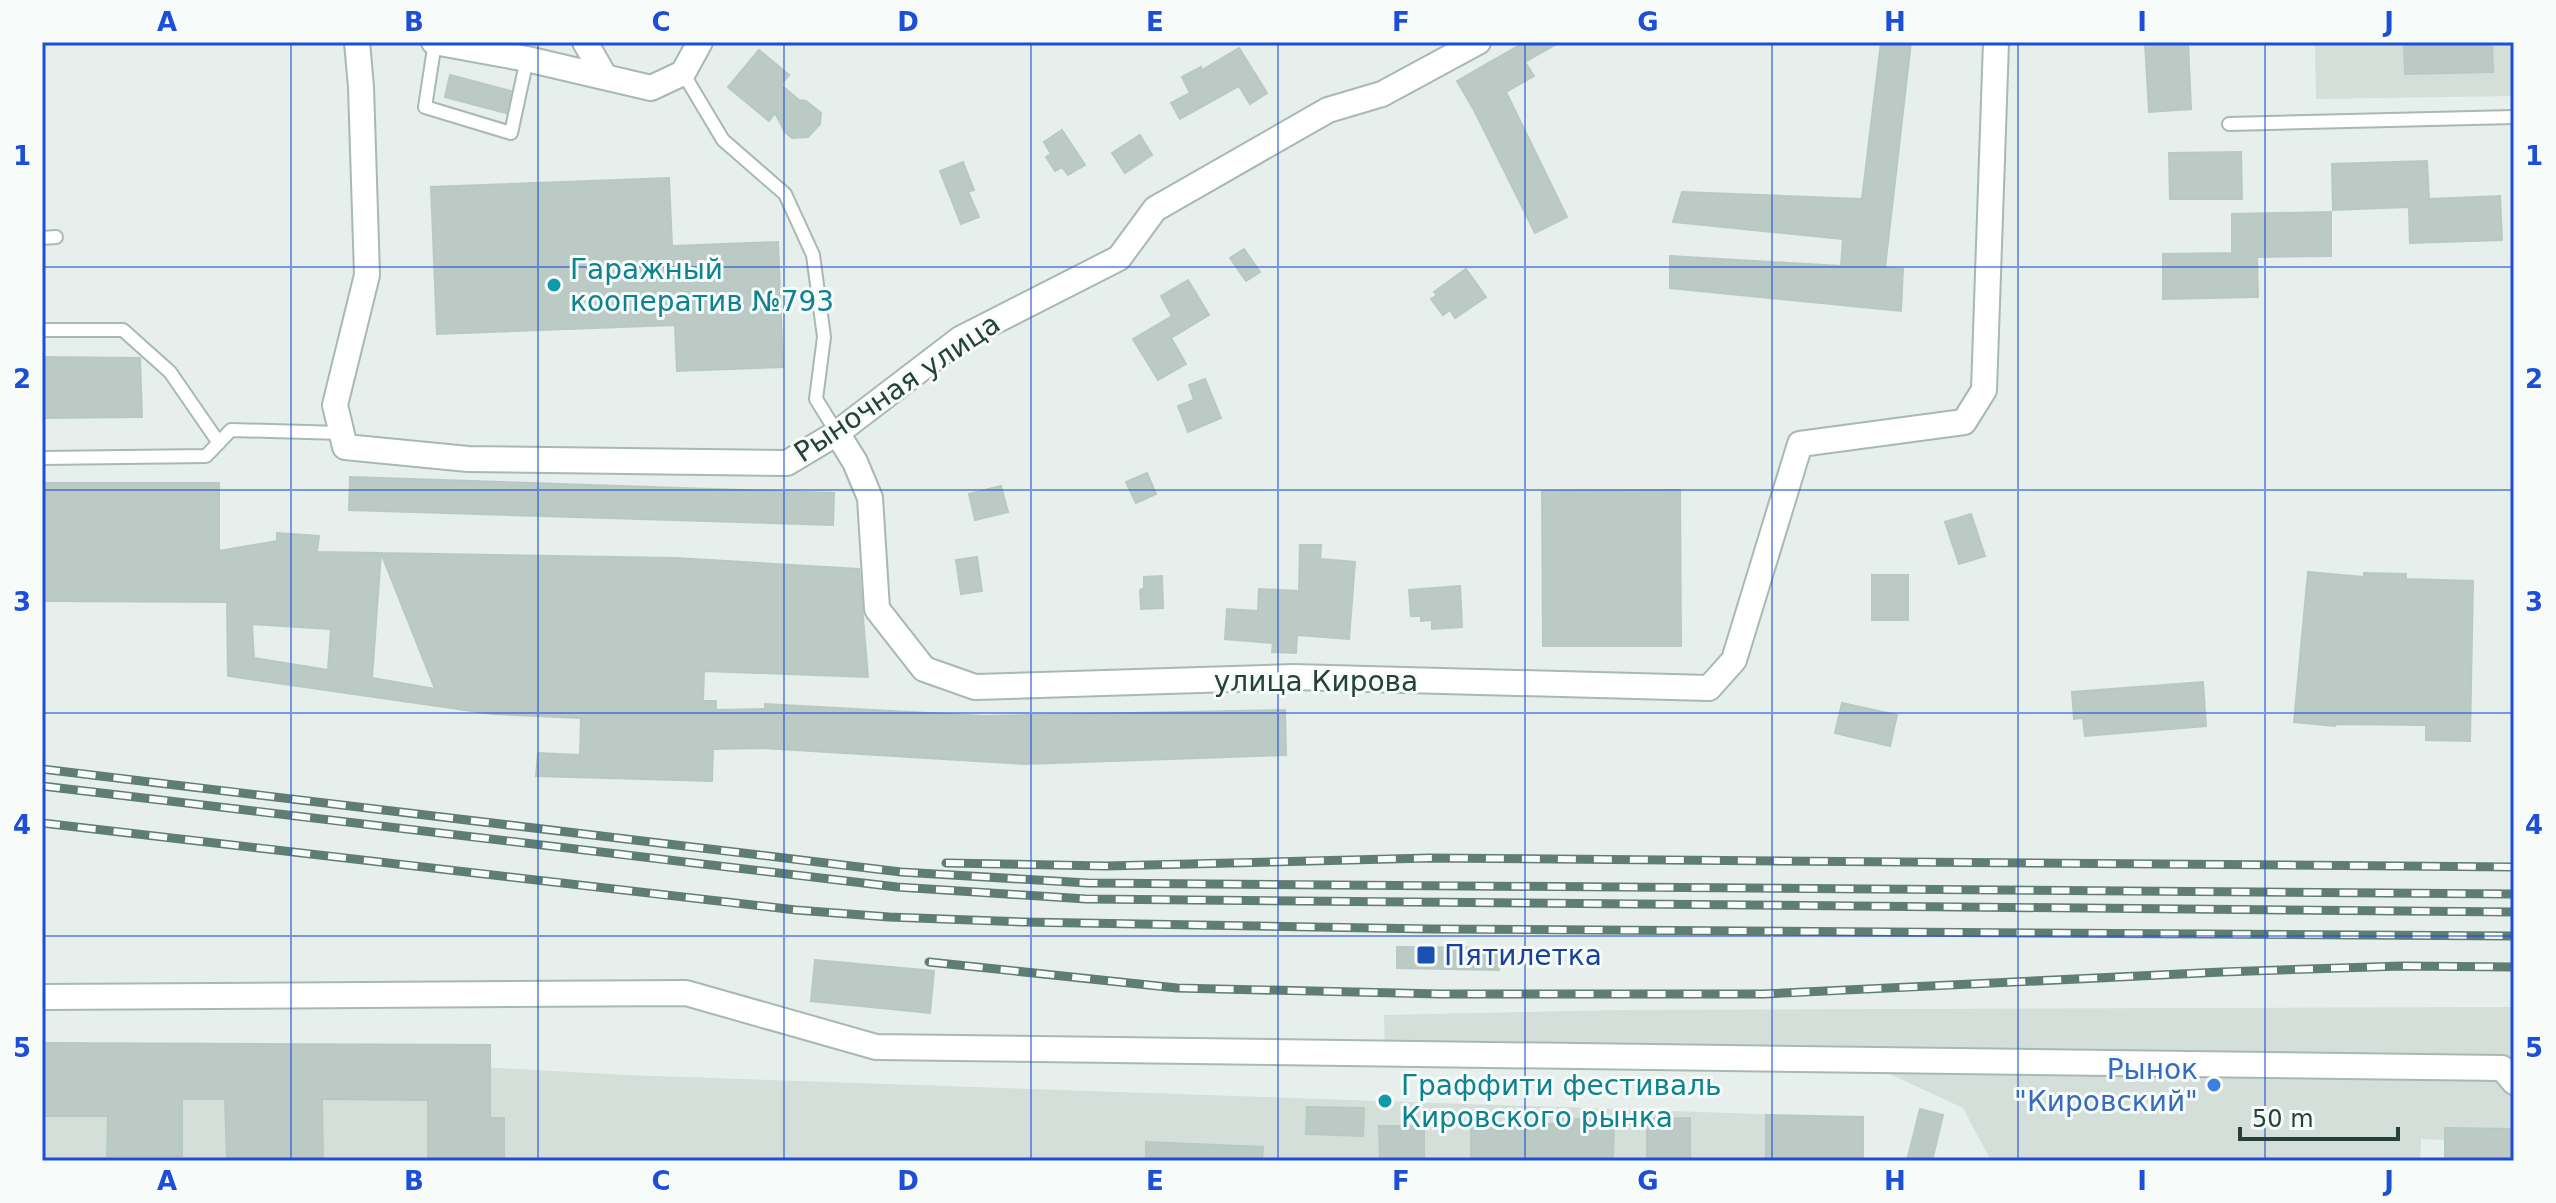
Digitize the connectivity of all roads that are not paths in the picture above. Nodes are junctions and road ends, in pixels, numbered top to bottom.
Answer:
1 (357, 42) edge
2 (435, 42) edge
3 (585, 42) edge
4 (700, 42) edge
5 (1478, 42) edge
6 (1996, 42) edge
7 (527, 59) junction
8 (683, 73) junction
9 (605, 77) junction
10 (2514, 117) edge
11 (2229, 124) dead end
12 (56, 237) dead end
13 (42, 238) edge
14 (42, 330) edge
15 (837, 433) junction
16 (344, 440) junction
17 (219, 443) junction
18 (42, 458) edge
19 (42, 997) edge
20 (2514, 1082) edge

1 - 16 street
2 - 7 street
2 - 7 lane
3 - 9 street
4 - 8 street
5 - 15 street, Рыночная улица
6 - 15 street, улица Кирова
7 - 9 street
8 - 9 street
8 - 15 lane
10 - 11 lane
12 - 13 lane
14 - 17 lane
15 - 16 street, Рыночная улица
16 - 17 lane
17 - 18 lane
19 - 20 street

